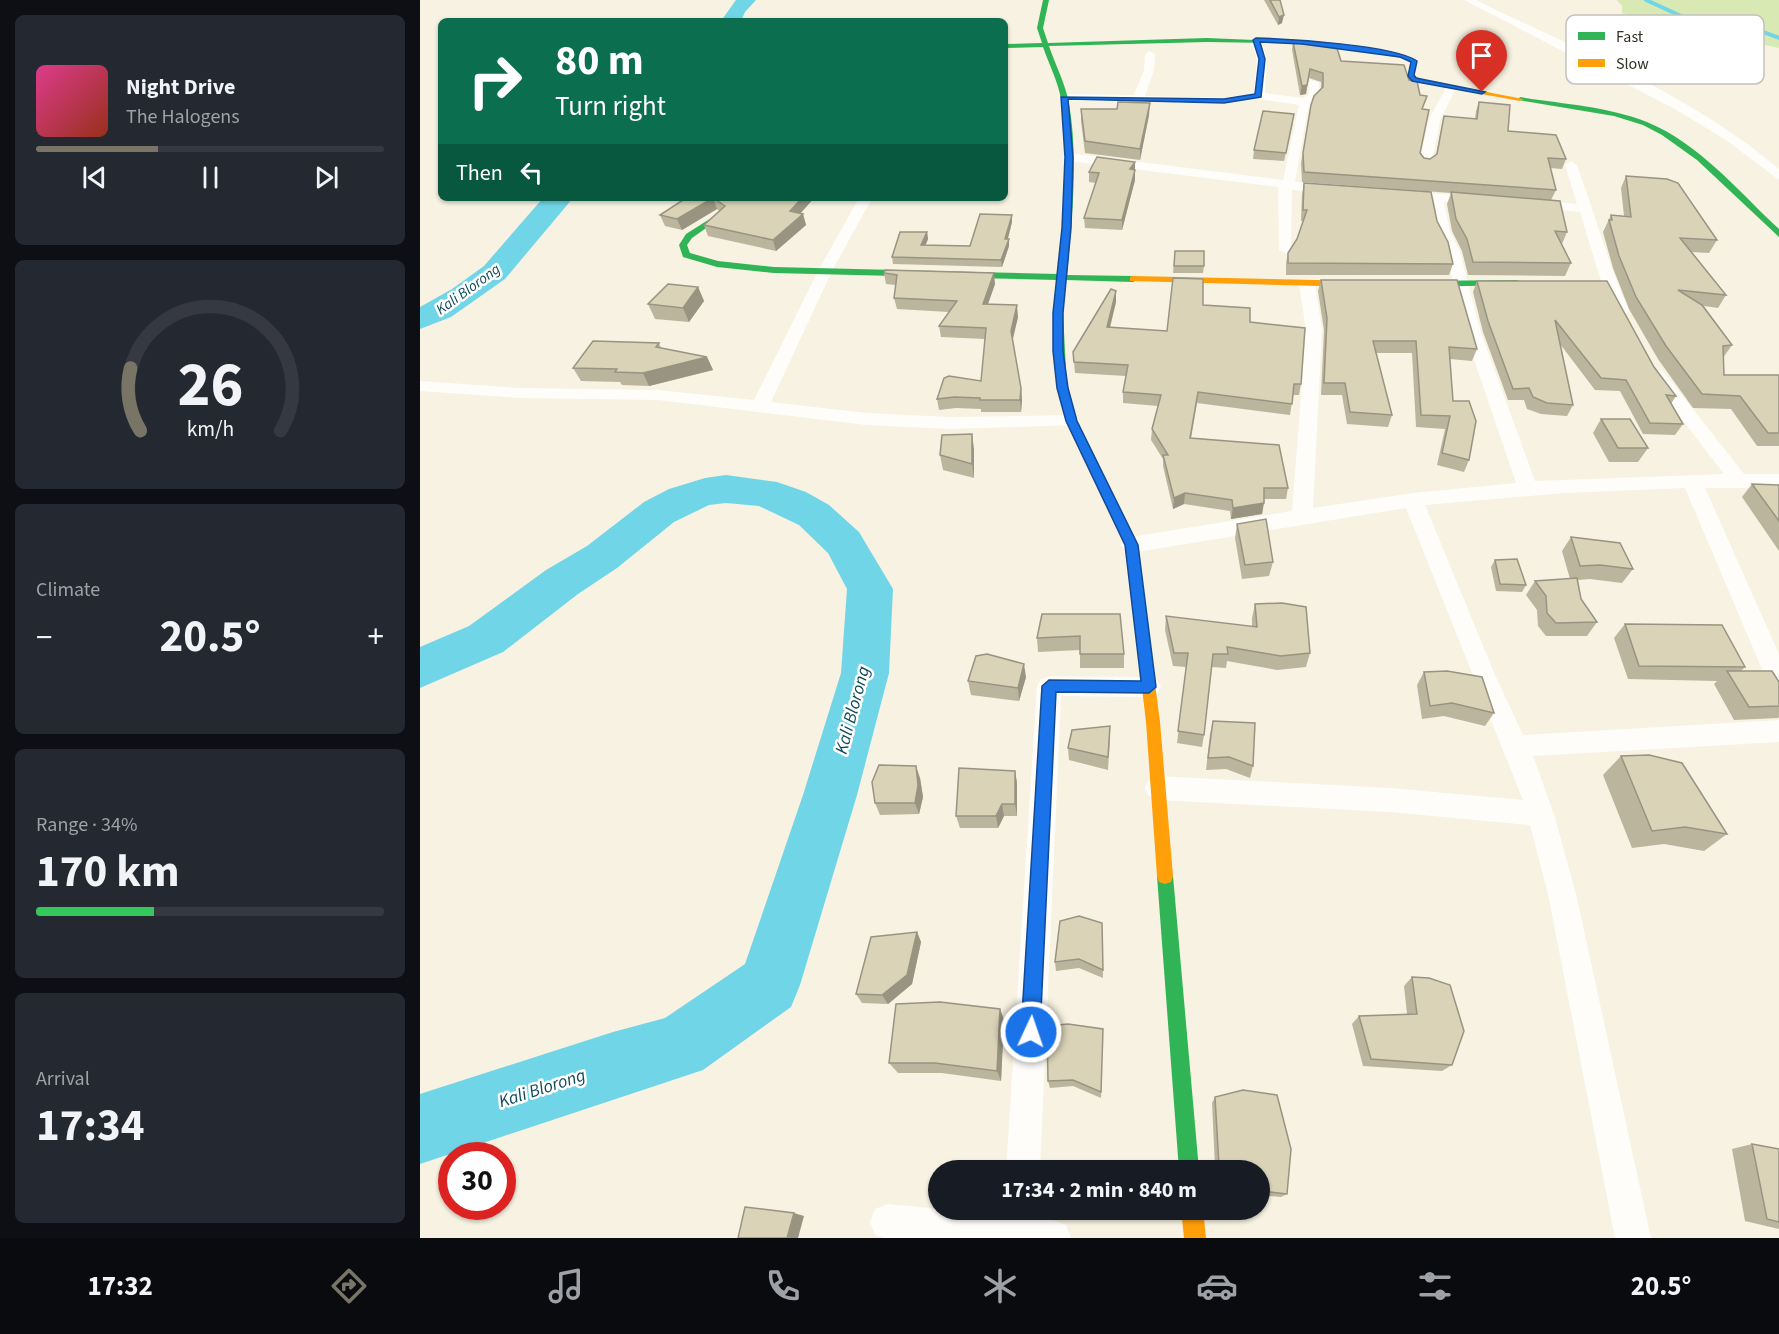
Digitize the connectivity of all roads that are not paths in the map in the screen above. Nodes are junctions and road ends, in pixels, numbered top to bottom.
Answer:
1 (1046, 0) edge
2 (1469, 0) edge
3 (1256, 40) junction
4 (1008, 46) edge
5 (1045, 46) junction
6 (1566, 47) edge
7 (1150, 54) dead end
8 (1314, 82) edge
9 (1638, 84) edge
10 (1452, 87) junction
11 (1259, 96) junction
12 (1064, 97) junction
13 (1139, 98) junction
14 (1305, 102) junction
15 (1069, 157) junction
16 (1426, 163) edge
17 (1571, 165) dead end
18 (1779, 176) edge
19 (1286, 186) junction
20 (1348, 191) edge
21 (1391, 195) edge
22 (1436, 198) junction
23 (1491, 200) edge
24 (863, 201) edge
25 (1523, 202) edge
26 (1587, 209) junction
27 (716, 218) edge
28 (1779, 234) edge
29 (1286, 250) dead end
30 (825, 271) junction
31 (1061, 278) junction
32 (1459, 283) junction
33 (1307, 284) junction
34 (1528, 284) edge
35 (1376, 285) edge
36 (1397, 285) edge
37 (1628, 323) edge
38 (1647, 357) edge
39 (420, 386) edge
40 (760, 406) junction
41 (1072, 421) junction
42 (1739, 481) junction
43 (1779, 481) edge
44 (1693, 483) junction
45 (1528, 489) junction
46 (1413, 500) junction
47 (1302, 518) junction
48 (1131, 545) junction
49 (1779, 681) edge
50 (1149, 687) junction
51 (1779, 731) edge
52 (1515, 746) junction
53 (1158, 788) junction
54 (1541, 814) junction
55 (1024, 1160) edge
56 (1188, 1160) edge
57 (1193, 1220) edge
58 (888, 1222) dead end
59 (1031, 1227) edge
60 (1195, 1238) edge
61 (1632, 1238) edge

1 - 5 street
2 - 6 street
3 - 5 street
3 - 10 street
3 - 11 street
4 - 5 street
5 - 12 street
7 - 13 street
8 - 14 street
9 - 18 street
10 - 16 street
10 - 28 street
11 - 13 street
11 - 14 street
12 - 13 street
12 - 15 street
14 - 19 street
15 - 19 street
15 - 31 street
17 - 26 street
19 - 20 street
19 - 29 street
21 - 22 street
22 - 23 street
22 - 32 street
24 - 30 street
25 - 26 street
26 - 37 street
27 - 30 street
30 - 31 street
30 - 40 street
31 - 33 street
31 - 41 street
32 - 34 street
32 - 36 street
32 - 45 street
33 - 35 street
33 - 47 street
38 - 42 street
39 - 40 street
40 - 41 street
41 - 48 street
42 - 43 street
42 - 44 street
44 - 45 street
44 - 49 street
45 - 46 street
46 - 47 street
46 - 52 street
47 - 48 street
48 - 50 street
50 - 53 street
50 - 55 street
51 - 52 street
52 - 54 street
53 - 54 street
53 - 56 street
54 - 61 street
57 - 60 street
58 - 59 street

